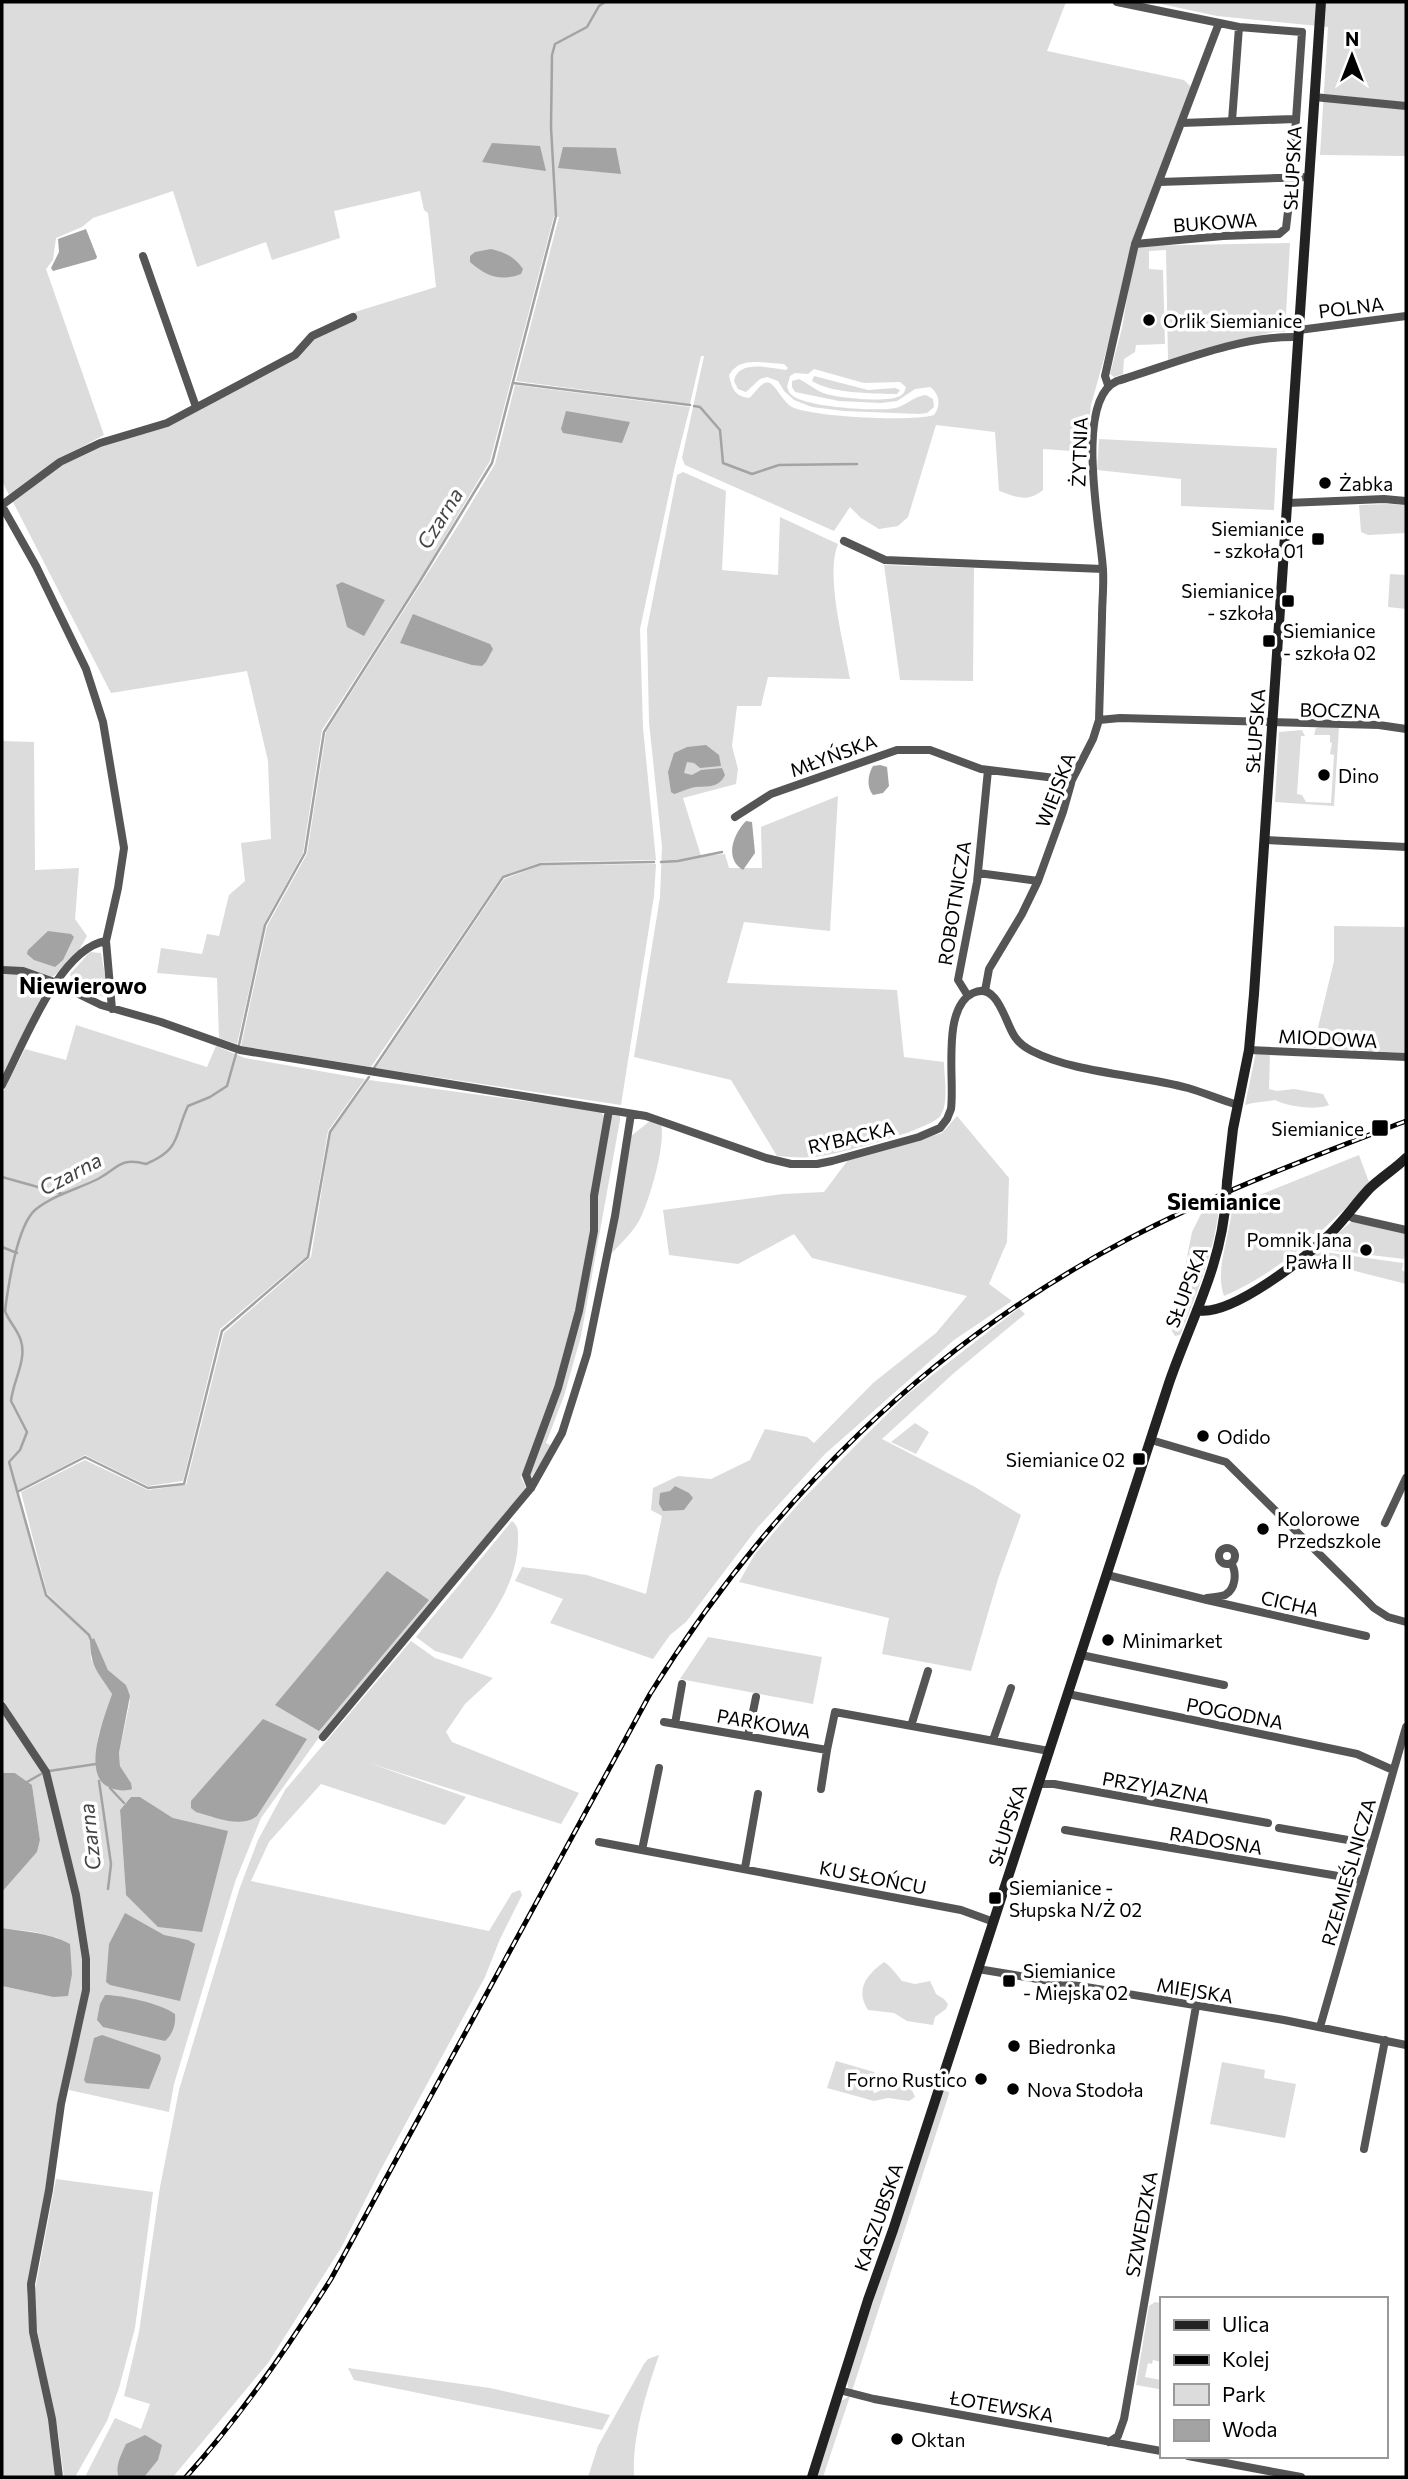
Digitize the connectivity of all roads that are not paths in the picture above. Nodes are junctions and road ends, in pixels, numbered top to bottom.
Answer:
1 (1117, 2) edge
2 (1321, 2) edge
3 (1219, 23) junction
4 (1238, 27) junction
5 (1314, 97) junction
6 (1406, 106) edge
7 (1295, 118) junction
8 (1232, 121) junction
9 (1181, 123) junction
10 (1310, 177) junction
11 (1292, 178) junction
12 (1159, 182) junction
13 (1135, 244) junction
14 (143, 256) dead end
15 (1406, 316) edge
16 (353, 317) dead end
17 (1299, 333) junction
18 (1108, 385) junction
19 (196, 408) junction
20 (1406, 501) edge
21 (1287, 503) junction
22 (2, 505) edge
23 (844, 541) dead end
24 (1103, 569) junction
25 (1099, 720) junction
26 (1273, 724) junction
27 (1406, 729) edge
28 (988, 770) junction
29 (1072, 780) junction
30 (735, 817) dead end
31 (1265, 839) junction
32 (1406, 847) edge
33 (978, 873) junction
34 (1038, 881) junction
35 (106, 941) junction
36 (2, 970) edge
37 (54, 982) junction
38 (985, 991) junction
39 (968, 996) junction
40 (112, 1009) junction
41 (1249, 1050) junction
42 (1406, 1057) edge
43 (2, 1085) edge
44 (1238, 1105) junction
45 (609, 1110) junction
46 (631, 1114) junction
47 (1406, 1158) edge
48 (1348, 1215) junction
49 (1406, 1230) edge
50 (1197, 1310) junction
51 (1151, 1440) junction
52 (1406, 1478) edge
53 (531, 1488) junction
54 (1385, 1523) dead end
55 (1231, 1563) dead end
56 (1107, 1575) junction
57 (1206, 1600) junction
58 (1406, 1622) edge
59 (1366, 1636) dead end
60 (1081, 1655) junction
61 (928, 1671) dead end
62 (682, 1684) dead end
63 (1224, 1685) dead end
64 (1012, 1688) dead end
65 (1068, 1694) junction
66 (756, 1696) dead end
67 (2, 1706) edge
68 (664, 1722) dead end
69 (675, 1724) junction
70 (911, 1726) junction
71 (1406, 1727) edge
72 (748, 1736) junction
73 (323, 1737) dead end
74 (993, 1740) junction
75 (827, 1750) junction
76 (1049, 1751) junction
77 (659, 1768) dead end
78 (1393, 1770) junction
79 (1039, 1784) junction
80 (821, 1789) dead end
81 (758, 1794) dead end
82 (1268, 1823) dead end
83 (1279, 1828) dead end
84 (1065, 1830) dead end
85 (599, 1842) dead end
86 (1371, 1844) junction
87 (642, 1850) junction
88 (745, 1868) junction
89 (1362, 1880) junction
90 (993, 1922) junction
91 (978, 1969) junction
92 (1196, 2006) junction
93 (1320, 2027) junction
94 (1385, 2040) junction
95 (1406, 2045) edge
96 (1364, 2149) dead end
97 (839, 2390) junction
98 (1109, 2442) junction
99 (1160, 2451) edge
100 (1199, 2458) edge
101 (59, 2477) edge
102 (813, 2477) edge
103 (1301, 2477) edge

1 - 3 street
2 - 5 main road, SŁUPSKA
3 - 4 street
3 - 9 street, ŻYTNIA
4 - 7 street, SŁUPSKA
4 - 8 street
5 - 6 street
5 - 10 main road, SŁUPSKA
7 - 8 street
7 - 11 street, SŁUPSKA
8 - 9 street
9 - 12 street, ŻYTNIA
10 - 11 street
10 - 17 main road, SŁUPSKA
11 - 12 street
11 - 13 street, BUKOWA
12 - 13 street, ŻYTNIA
13 - 18 street, ŻYTNIA
14 - 19 street
15 - 17 street, POLNA
16 - 19 street
17 - 18 street
17 - 21 main road, SŁUPSKA
18 - 24 street, ŻYTNIA
19 - 22 street
20 - 21 street
21 - 26 main road, SŁUPSKA
22 - 35 street
23 - 24 street
24 - 25 street, ŻYTNIA
25 - 26 street
25 - 29 street, WIEJSKA
26 - 27 street, BOCZNA
26 - 31 main road, SŁUPSKA
28 - 29 street, MŁYŃSKA
28 - 30 street, MŁYŃSKA
28 - 33 street, ROBOTNICZA
29 - 34 street, WIEJSKA
31 - 32 street
31 - 41 main road, SŁUPSKA
33 - 34 street
33 - 39 street, ROBOTNICZA
34 - 38 street, WIEJSKA
35 - 37 street
35 - 40 street
36 - 37 street, RYBACKA
37 - 40 street, RYBACKA
37 - 43 street
38 - 39 street
38 - 44 street
39 - 46 street, RYBACKA
40 - 45 street, RYBACKA
41 - 42 street, MIODOWA
41 - 44 main road, SŁUPSKA
44 - 50 main road, SŁUPSKA, bridge
45 - 46 street, RYBACKA
45 - 53 street
46 - 53 street
47 - 48 main road
48 - 49 street
48 - 50 main road
50 - 51 main road, SŁUPSKA
51 - 56 main road, SŁUPSKA
51 - 58 street
52 - 54 street
53 - 73 street
55 - 57 street
56 - 57 street, CICHA
56 - 60 main road, SŁUPSKA
57 - 59 street, CICHA
60 - 63 street
60 - 65 main road, SŁUPSKA
61 - 70 street
62 - 69 street
64 - 74 street
65 - 76 main road, SŁUPSKA
65 - 78 street, POGODNA
66 - 72 street
67 - 101 street
68 - 69 street, PARKOWA
69 - 72 street, PARKOWA
70 - 74 street, PARKOWA
70 - 75 street, PARKOWA
71 - 78 street, RZEMIEŚLNICZA
72 - 75 street, PARKOWA
74 - 76 street, PARKOWA
75 - 80 street
76 - 79 main road, SŁUPSKA
77 - 87 street
78 - 86 street, RZEMIEŚLNICZA
79 - 82 street, PRZYJAZNA
79 - 90 main road, SŁUPSKA
81 - 88 street
83 - 86 street
84 - 89 street, RADOSNA
85 - 87 street, KU SŁOŃCU
86 - 89 street, RZEMIEŚLNICZA
87 - 88 street, KU SŁOŃCU
88 - 90 street, KU SŁOŃCU
89 - 93 street, RZEMIEŚLNICZA
90 - 91 main road, SŁUPSKA
91 - 92 street, MIEJSKA
91 - 97 main road, KASZUBSKA
92 - 93 street, MIEJSKA
92 - 98 street, SZWEDZKA
93 - 94 street, MIEJSKA
94 - 95 street, MIEJSKA
94 - 96 street
97 - 98 street, ŁOTEWSKA
97 - 102 main road, KASZUBSKA
98 - 99 street, ŁOTEWSKA
100 - 103 street

